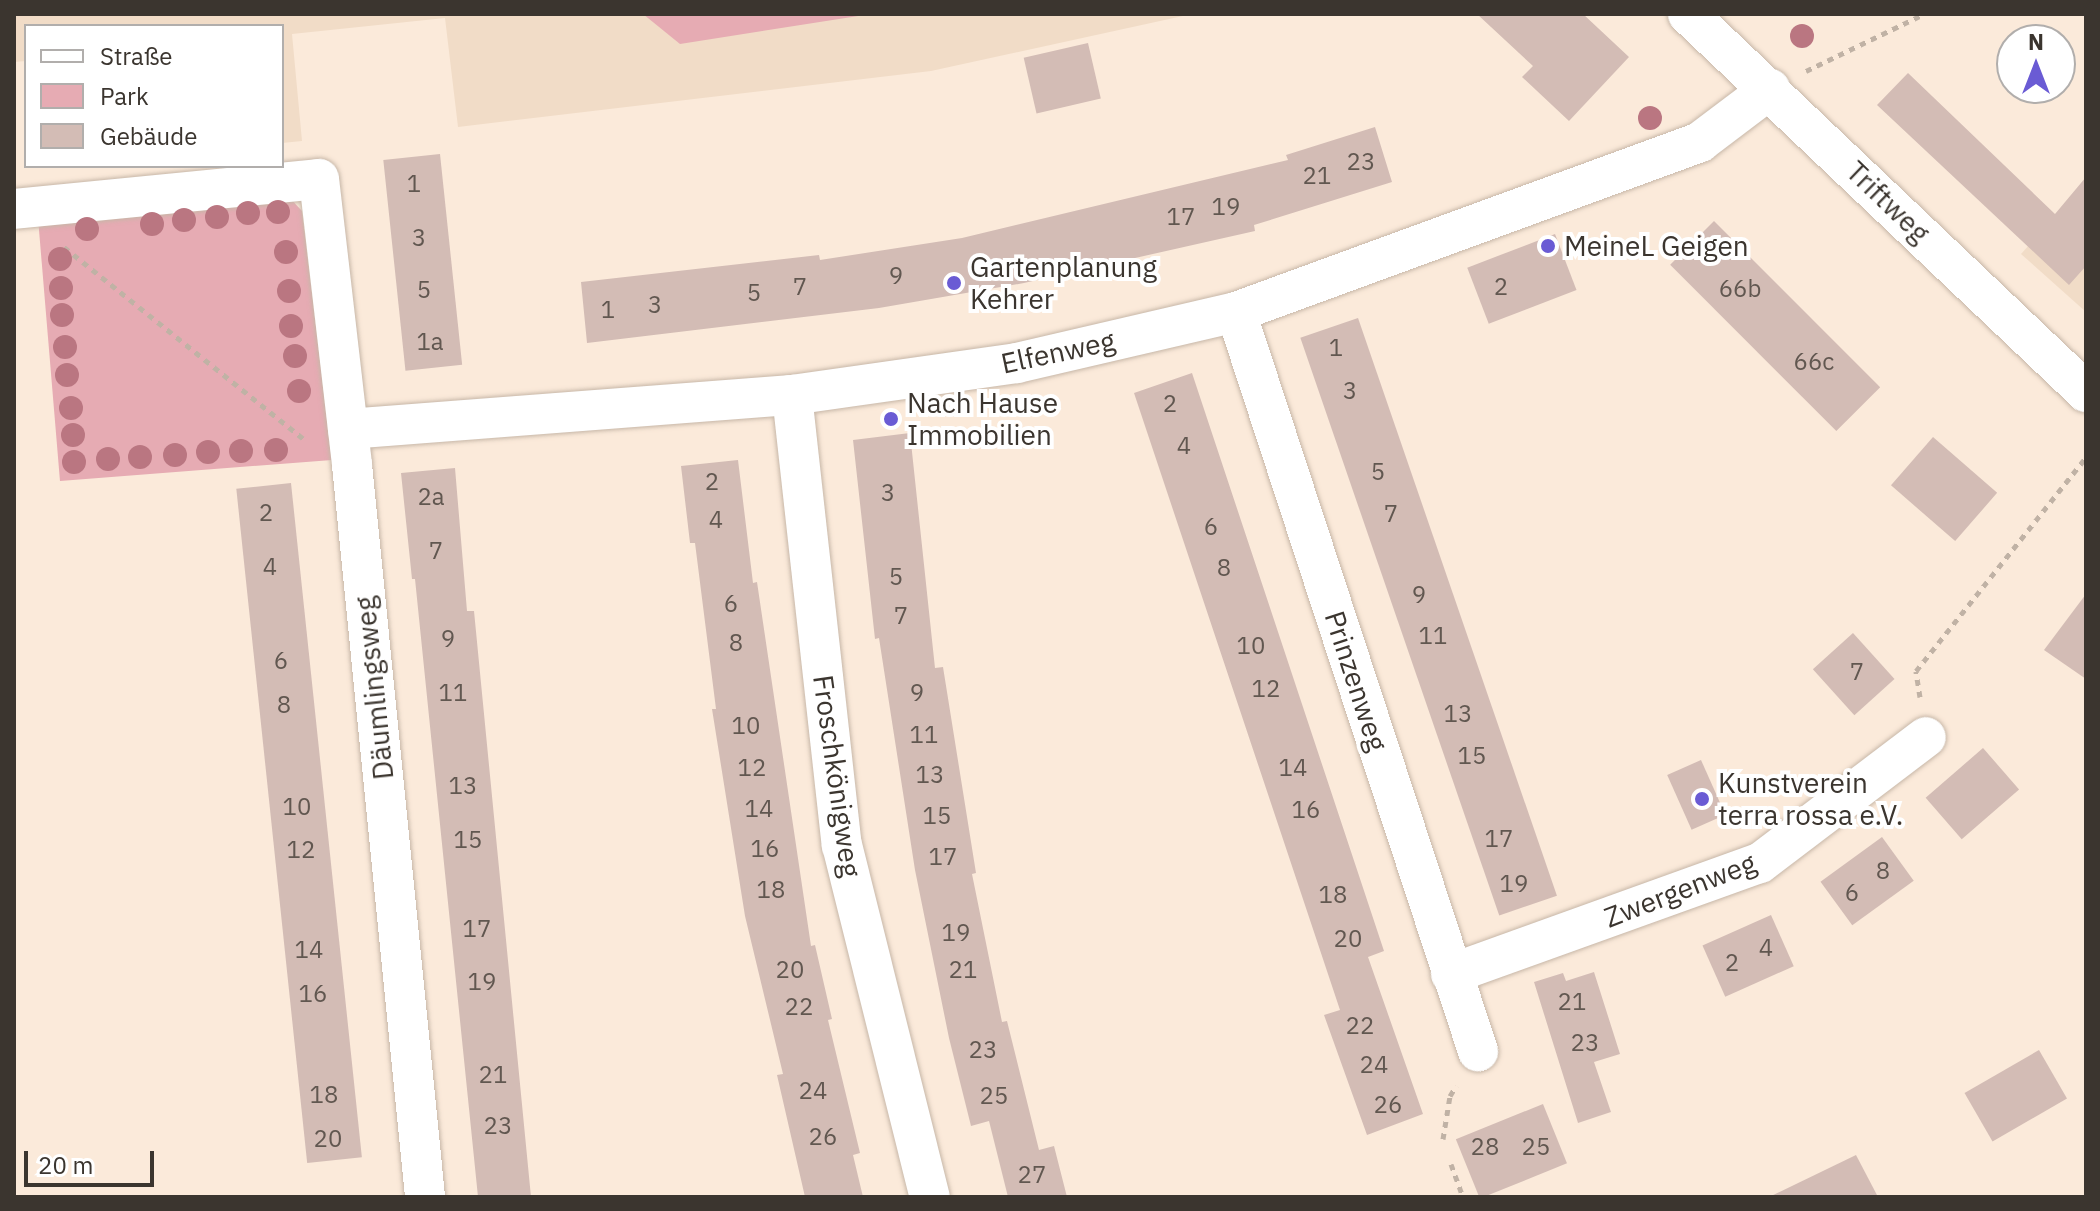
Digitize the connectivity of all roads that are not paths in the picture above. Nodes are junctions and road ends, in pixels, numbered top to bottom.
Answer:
1 (1688, 14) edge
2 (1770, 89) junction
3 (15, 209) edge
4 (1236, 312) junction
5 (2086, 392) edge
6 (792, 395) junction
7 (348, 437) junction
8 (1926, 737) road end
9 (1451, 974) junction
10 (1478, 1051) road end
11 (425, 1197) edge
12 (930, 1197) edge

1 - 2 street, Triftweg
2 - 4 street, Elfenweg
2 - 5 street, Triftweg
3 - 7 street, Däumlingsweg
4 - 6 street, Elfenweg
4 - 9 street, Prinzenweg
6 - 7 street, Elfenweg
6 - 12 street, Froschkönigweg
7 - 11 street, Däumlingsweg
8 - 9 street, Zwergenweg
9 - 10 street, Prinzenweg

